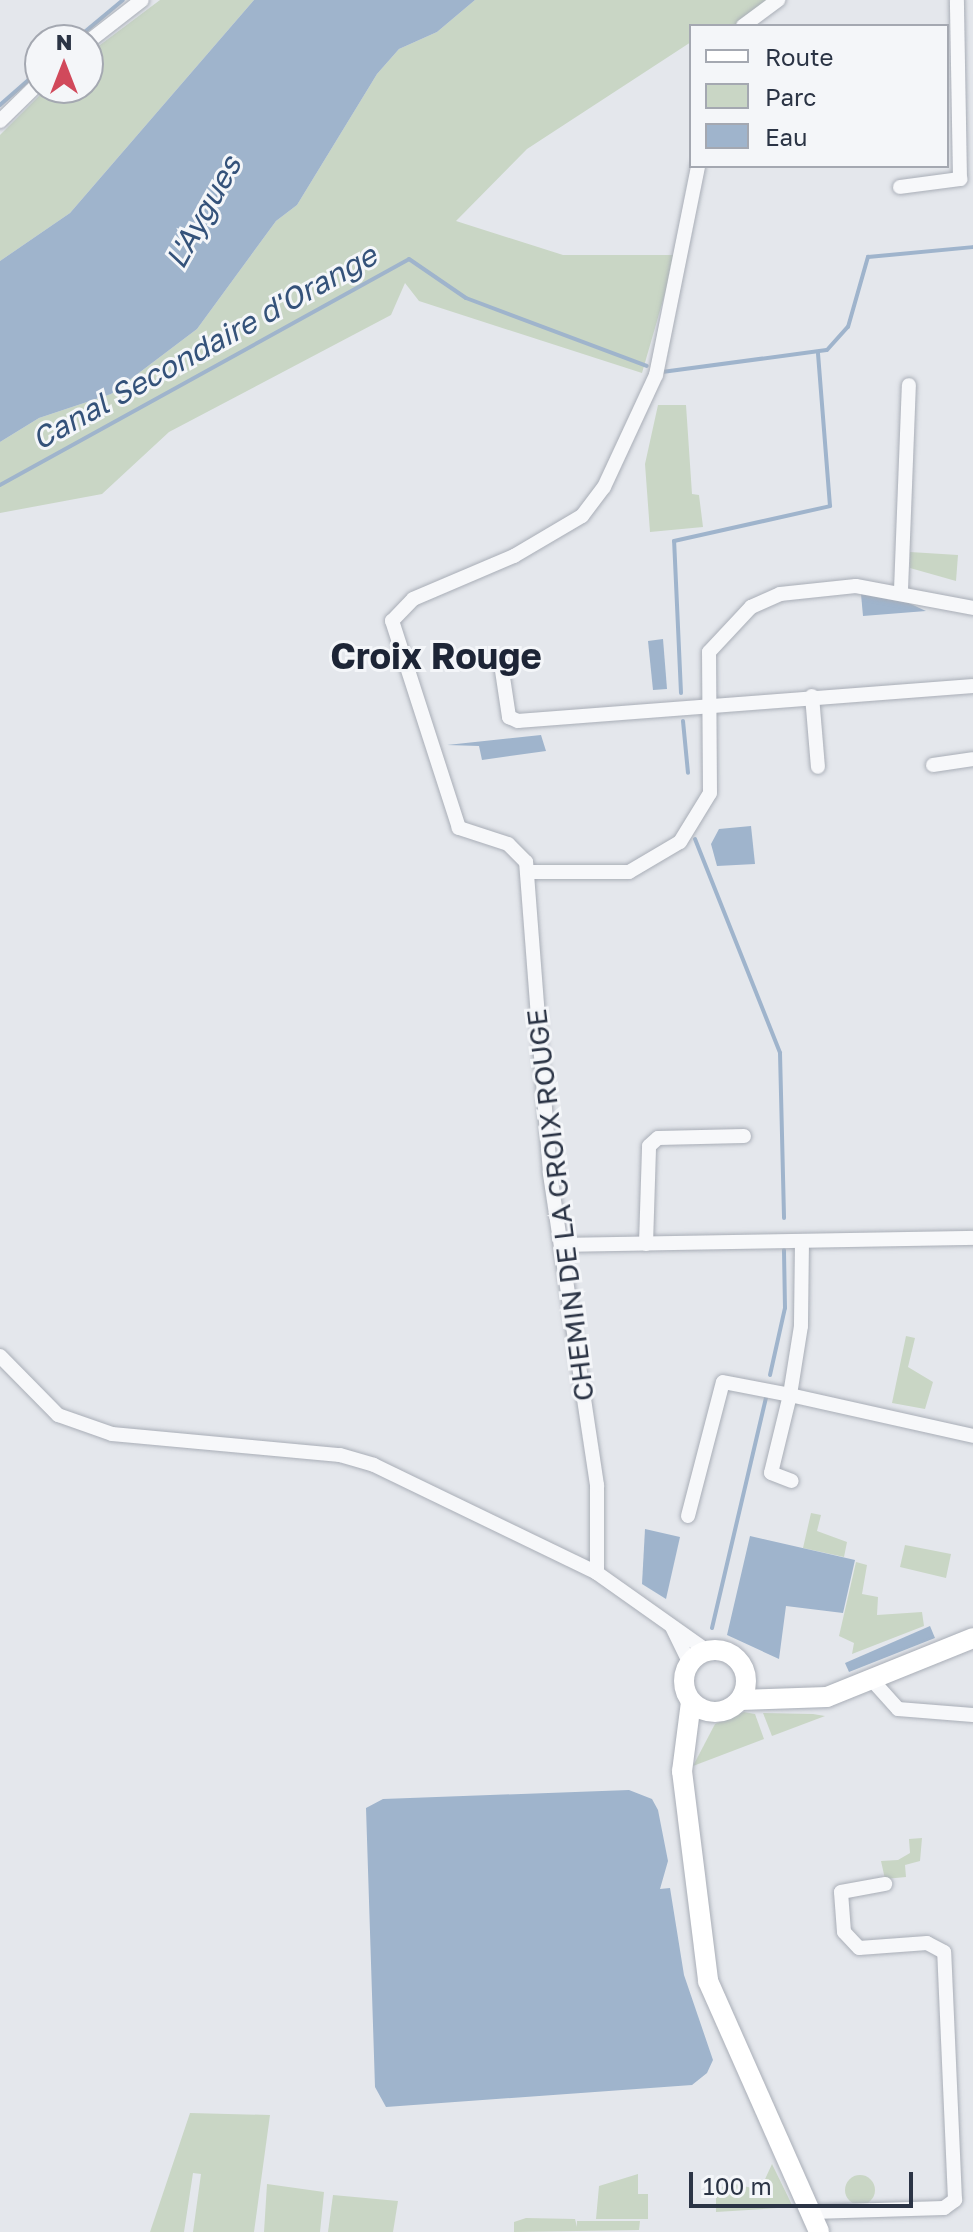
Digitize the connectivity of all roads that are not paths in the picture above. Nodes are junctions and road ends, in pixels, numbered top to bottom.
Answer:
1 (142, 0) edge
2 (778, 0) edge
3 (957, 0) edge
4 (746, 24) edge
5 (104, 30) edge
6 (24, 98) edge
7 (967, 101) edge
8 (0, 121) edge
9 (698, 168) edge
10 (900, 187) dead end
11 (909, 385) dead end
12 (901, 590) junction
13 (973, 608) edge
14 (501, 664) dead end
15 (973, 686) edge
16 (812, 696) junction
17 (705, 706) junction
18 (973, 759) edge
19 (933, 765) dead end
20 (818, 767) dead end
21 (527, 872) junction
22 (744, 1136) dead end
23 (973, 1238) edge
24 (802, 1241) junction
25 (646, 1244) junction
26 (565, 1245) junction
27 (0, 1356) edge
28 (790, 1395) junction
29 (973, 1436) edge
30 (792, 1481) dead end
31 (688, 1516) dead end
32 (597, 1573) junction
33 (669, 1622) junction
34 (973, 1638) edge
35 (707, 1651) junction
36 (689, 1662) junction
37 (747, 1680) junction
38 (872, 1680) junction
39 (740, 1700) junction
40 (691, 1702) junction
41 (795, 1702) junction
42 (712, 1713) junction
43 (973, 1715) edge
44 (684, 1746) junction
45 (885, 1884) dead end
46 (812, 2212) junction
47 (819, 2232) edge

1 - 5 street
2 - 4 street
3 - 7 street
6 - 8 street
7 - 10 street
9 - 21 street
11 - 12 street
12 - 13 street
12 - 17 street
14 - 17 street
15 - 16 street
16 - 17 street
16 - 20 street
17 - 21 street
18 - 19 street
21 - 26 street, CHEMIN DE LA CROIX ROUGE
22 - 25 street
23 - 24 street
24 - 25 street
24 - 28 street
25 - 26 street
26 - 32 street, CHEMIN DE LA CROIX ROUGE
27 - 32 street
28 - 29 street
28 - 30 street
28 - 31 street
32 - 33 street
33 - 35 street
33 - 36 street
34 - 38 street
35 - 36 street
35 - 37 street
36 - 40 street
37 - 39 street
37 - 41 street
38 - 41 street
38 - 43 street
39 - 41 street
39 - 42 street
40 - 42 street
40 - 44 street
42 - 44 street
44 - 46 street
45 - 46 street
46 - 47 street

